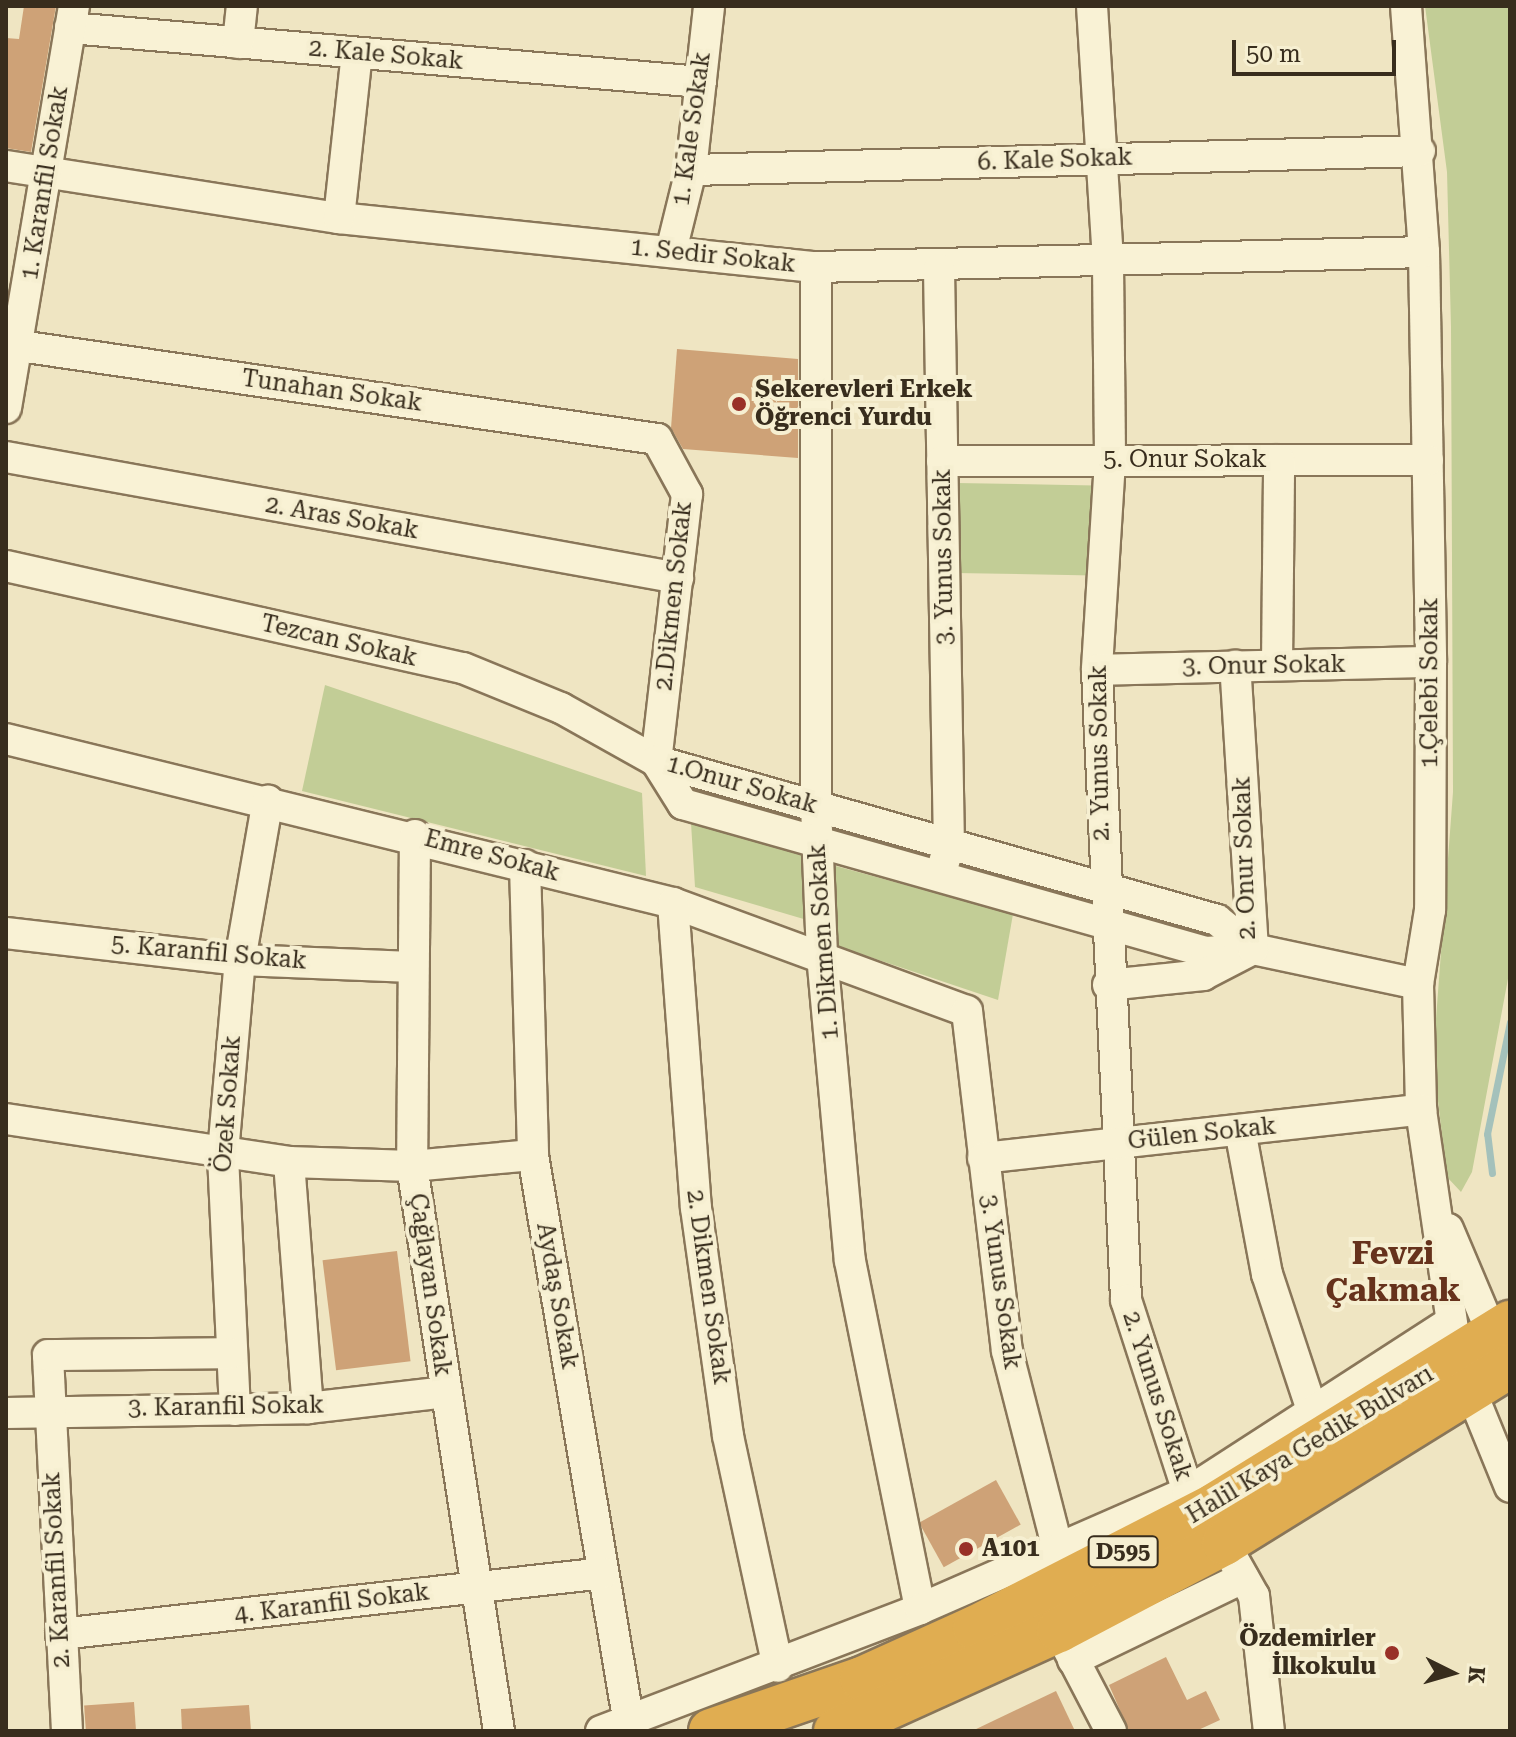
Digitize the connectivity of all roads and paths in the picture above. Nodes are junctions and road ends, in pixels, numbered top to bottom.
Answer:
1 (242, 6) edge
2 (708, 6) edge
3 (1092, 6) edge
4 (1406, 6) edge
5 (72, 17) edge
6 (238, 43) junction
7 (357, 53) junction
8 (701, 82) junction
9 (1420, 151) junction
10 (1105, 159) junction
11 (6, 166) edge
12 (691, 170) junction
13 (48, 172) junction
14 (339, 218) junction
15 (671, 251) junction
16 (1424, 252) junction
17 (1108, 263) junction
18 (816, 267) junction
19 (939, 269) junction
20 (12, 345) edge
21 (6, 408) edge
22 (657, 439) joint
23 (6, 457) edge
24 (1279, 460) junction
25 (1428, 460) junction
26 (942, 461) junction
27 (1110, 461) junction
28 (6, 566) edge
29 (678, 578) junction
30 (1431, 662) junction
31 (1277, 665) junction
32 (1235, 666) junction
33 (1097, 670) junction
34 (6, 739) edge
35 (656, 761) junction
36 (268, 800) junction
37 (816, 806) junction
38 (415, 835) junction
39 (816, 841) junction
40 (949, 845) junction
41 (525, 865) junction
42 (940, 874) junction
43 (1104, 885) junction
44 (673, 903) junction
45 (1106, 922) junction
46 (6, 933) edge
47 (1253, 949) junction
48 (822, 955) junction
49 (240, 960) junction
50 (412, 967) junction
51 (1418, 984) junction
52 (1108, 985) junction
53 (967, 1011) joint
54 (1421, 1110) junction
55 (6, 1119) edge
56 (1240, 1130) junction
57 (1118, 1143) junction
58 (223, 1153) junction
59 (533, 1155) junction
60 (983, 1158) junction
61 (289, 1162) junction
62 (412, 1166) junction
63 (1431, 1188) junction
64 (231, 1353) junction
65 (1489, 1355) edge
66 (446, 1392) junction
67 (308, 1408) junction
68 (48, 1410) junction
69 (235, 1410) junction
70 (1312, 1410) junction
71 (6, 1413) edge
72 (1510, 1487) edge
73 (1188, 1492) junction
74 (1058, 1549) junction
75 (1233, 1560) junction
76 (604, 1573) junction
77 (476, 1587) junction
78 (920, 1609) junction
79 (61, 1634) junction
80 (1066, 1645) junction
81 (778, 1667) junction
82 (615, 1727) edge
83 (67, 1731) edge
84 (499, 1731) edge
85 (711, 1731) edge
86 (836, 1731) edge
87 (1111, 1731) edge
88 (1269, 1731) edge

1 - 6 street
2 - 8 street, 1. Kale Sokak
3 - 10 street, 2. Yunus Sokak
4 - 9 street, 1.Çelebi Sokak
5 - 6 street, 2. Kale Sokak
5 - 13 street, 1. Karanfil Sokak
6 - 7 street, 2. Kale Sokak
7 - 8 street, 2. Kale Sokak
7 - 14 street
8 - 12 street, 1. Kale Sokak
9 - 10 street, 6. Kale Sokak
9 - 16 street, 1.Çelebi Sokak
10 - 12 street, 6. Kale Sokak
10 - 17 street, 2. Yunus Sokak
11 - 13 street, 1. Sedir Sokak
12 - 15 street, 1. Kale Sokak
13 - 14 street, 1. Sedir Sokak
13 - 20 street, 1. Karanfil Sokak
14 - 15 street, 1. Sedir Sokak
15 - 18 street, 1. Sedir Sokak
16 - 17 street, 1. Sedir Sokak
16 - 25 street, 1.Çelebi Sokak
17 - 19 street, 1. Sedir Sokak
17 - 27 street, 2. Yunus Sokak
18 - 19 street, 1. Sedir Sokak
18 - 37 street, 1. Dikmen Sokak
19 - 26 street, 3. Yunus Sokak
20 - 21 street, 1. Karanfil Sokak
20 - 22 street, Tunahan Sokak
22 - 29 street, 2.Dikmen Sokak
23 - 29 street, 2. Aras Sokak
24 - 25 street, 5. Onur Sokak
24 - 27 street, 5. Onur Sokak
24 - 31 street
25 - 30 street, 1.Çelebi Sokak
26 - 27 street, 5. Onur Sokak
26 - 40 street, 3. Yunus Sokak
27 - 33 street, 2. Yunus Sokak
28 - 35 street, Tezcan Sokak
29 - 35 street, 2.Dikmen Sokak
30 - 31 street, 3. Onur Sokak
30 - 51 street, 1.Çelebi Sokak
31 - 32 street, 3. Onur Sokak
32 - 33 street, 3. Onur Sokak
32 - 47 street, 2. Onur Sokak
33 - 43 street, 2. Yunus Sokak
34 - 36 street, Emre Sokak
35 - 37 street, 1.Onur Sokak
35 - 39 street, 1.Onur Sokak
36 - 38 street, Emre Sokak
36 - 49 street, Özek Sokak
37 - 39 street, 1. Dikmen Sokak
37 - 40 street, 1.Onur Sokak
38 - 41 street, Emre Sokak
38 - 50 street, Çağlayan Sokak
39 - 42 street, 1.Onur Sokak
39 - 48 street, 1. Dikmen Sokak
40 - 42 street, 3. Yunus Sokak
40 - 43 street, 1.Onur Sokak
41 - 44 street, Emre Sokak
41 - 59 street, Aydaş Sokak
42 - 45 street, 1.Onur Sokak
43 - 45 street, 2. Yunus Sokak
43 - 47 street, 1.Onur Sokak
44 - 48 street, Emre Sokak
44 - 81 street, 2. Dikmen Sokak
45 - 47 street, 1.Onur Sokak
45 - 52 street, 2. Yunus Sokak
46 - 49 street, 5. Karanfil Sokak
47 - 51 street, 1.Onur Sokak
47 - 52 street, 2. Onur Sokak
48 - 53 street, Emre Sokak
48 - 78 street, 1. Dikmen Sokak
49 - 50 street, 5. Karanfil Sokak
49 - 58 street, Özek Sokak
50 - 62 street, Çağlayan Sokak
51 - 54 street, 1.Çelebi Sokak
52 - 57 street, 2. Yunus Sokak
53 - 60 street, 3. Yunus Sokak
54 - 56 street, Gülen Sokak
54 - 63 street, 1.Çelebi Sokak
55 - 58 street
56 - 57 street, Gülen Sokak
56 - 70 street
57 - 60 street, Gülen Sokak
57 - 73 street, 2. Yunus Sokak
58 - 61 street
58 - 64 street, Özek Sokak
59 - 62 street
59 - 76 street, Aydaş Sokak
60 - 74 street, 3. Yunus Sokak
61 - 62 street
61 - 67 street
62 - 66 street, Çağlayan Sokak
63 - 65 street
63 - 65 street, 1.Çelebi Sokak
64 - 68 street, 2. Karanfil Sokak
64 - 69 street, Özek Sokak
65 - 70 street
65 - 72 street
65 - 75 highway, Halil Kaya Gedik Bulvarı / D595
65 - 85 highway, Halil Kaya Gedik Bulvarı / D595
66 - 67 street, 3. Karanfil Sokak
66 - 77 street, Çağlayan Sokak
67 - 69 street, 3. Karanfil Sokak
68 - 69 street, 3. Karanfil Sokak
68 - 71 street, 3. Karanfil Sokak
68 - 79 street, 2. Karanfil Sokak
70 - 73 street
73 - 74 street
74 - 78 street
75 - 80 highway, Halil Kaya Gedik Bulvarı / D595
75 - 88 street
76 - 77 street, 4. Karanfil Sokak
76 - 82 street, Aydaş Sokak
77 - 79 street, 4. Karanfil Sokak
77 - 84 street, Çağlayan Sokak
78 - 81 street
79 - 83 street, 2. Karanfil Sokak
80 - 86 highway, Halil Kaya Gedik Bulvarı / D595
80 - 87 street
81 - 82 street

